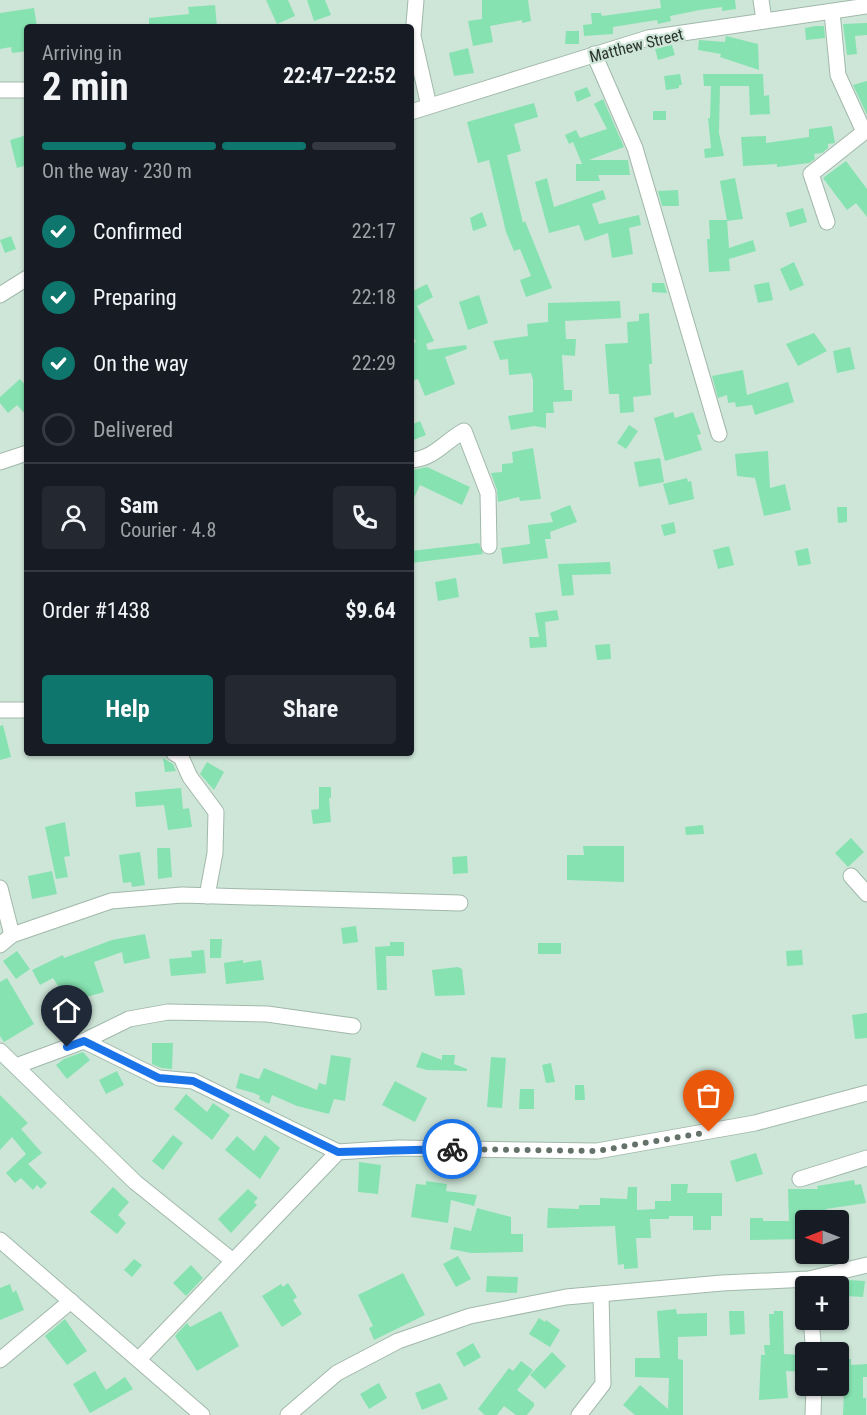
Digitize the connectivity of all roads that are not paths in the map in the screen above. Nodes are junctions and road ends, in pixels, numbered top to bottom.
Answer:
1 (416, 0) edge
2 (760, 0) edge
3 (867, 6) edge
4 (832, 12) junction
5 (764, 20) junction
6 (413, 24) edge
7 (414, 44) edge
8 (594, 54) junction
9 (0, 90) edge
10 (24, 90) edge
11 (429, 106) junction
12 (414, 111) edge
13 (827, 222) dead end
14 (24, 280) edge
15 (0, 295) edge
16 (719, 434) dead end
17 (24, 454) edge
18 (414, 459) edge
19 (0, 462) edge
20 (489, 546) dead end
21 (0, 710) edge
22 (24, 711) edge
23 (179, 756) edge
24 (851, 876) dead end
25 (0, 888) edge
26 (867, 894) edge
27 (207, 896) junction
28 (460, 903) dead end
29 (6, 940) edge
30 (353, 1026) dead end
31 (84, 1041) junction
32 (0, 1051) edge
33 (16, 1066) junction
34 (867, 1093) edge
35 (338, 1152) junction
36 (867, 1158) edge
37 (800, 1179) dead end
38 (0, 1240) edge
39 (233, 1261) junction
40 (867, 1265) edge
41 (832, 1276) edge
42 (795, 1283) edge
43 (601, 1294) junction
44 (71, 1301) junction
45 (139, 1359) junction
46 (0, 1360) edge
47 (814, 1396) edge
48 (202, 1415) edge
49 (288, 1415) edge
50 (579, 1415) edge
51 (813, 1415) edge

1 - 6 street
2 - 5 street
3 - 4 street, Matthew Street
4 - 5 street, Matthew Street
4 - 13 street
5 - 8 street, Matthew Street
7 - 11 street
8 - 11 street, Matthew Street
8 - 16 street
9 - 10 street
11 - 12 street, Matthew Street
14 - 15 street
17 - 19 street
18 - 20 street
21 - 22 street
23 - 27 street
24 - 26 street
25 - 29 street
27 - 28 street
27 - 29 street
30 - 31 street
31 - 33 street
31 - 35 street
32 - 33 street
33 - 39 street
34 - 35 street
35 - 39 street
36 - 37 street
38 - 44 street
39 - 45 street
40 - 41 street
42 - 43 street
43 - 49 street
43 - 50 street
44 - 45 street
44 - 46 street
45 - 48 street
47 - 51 street

